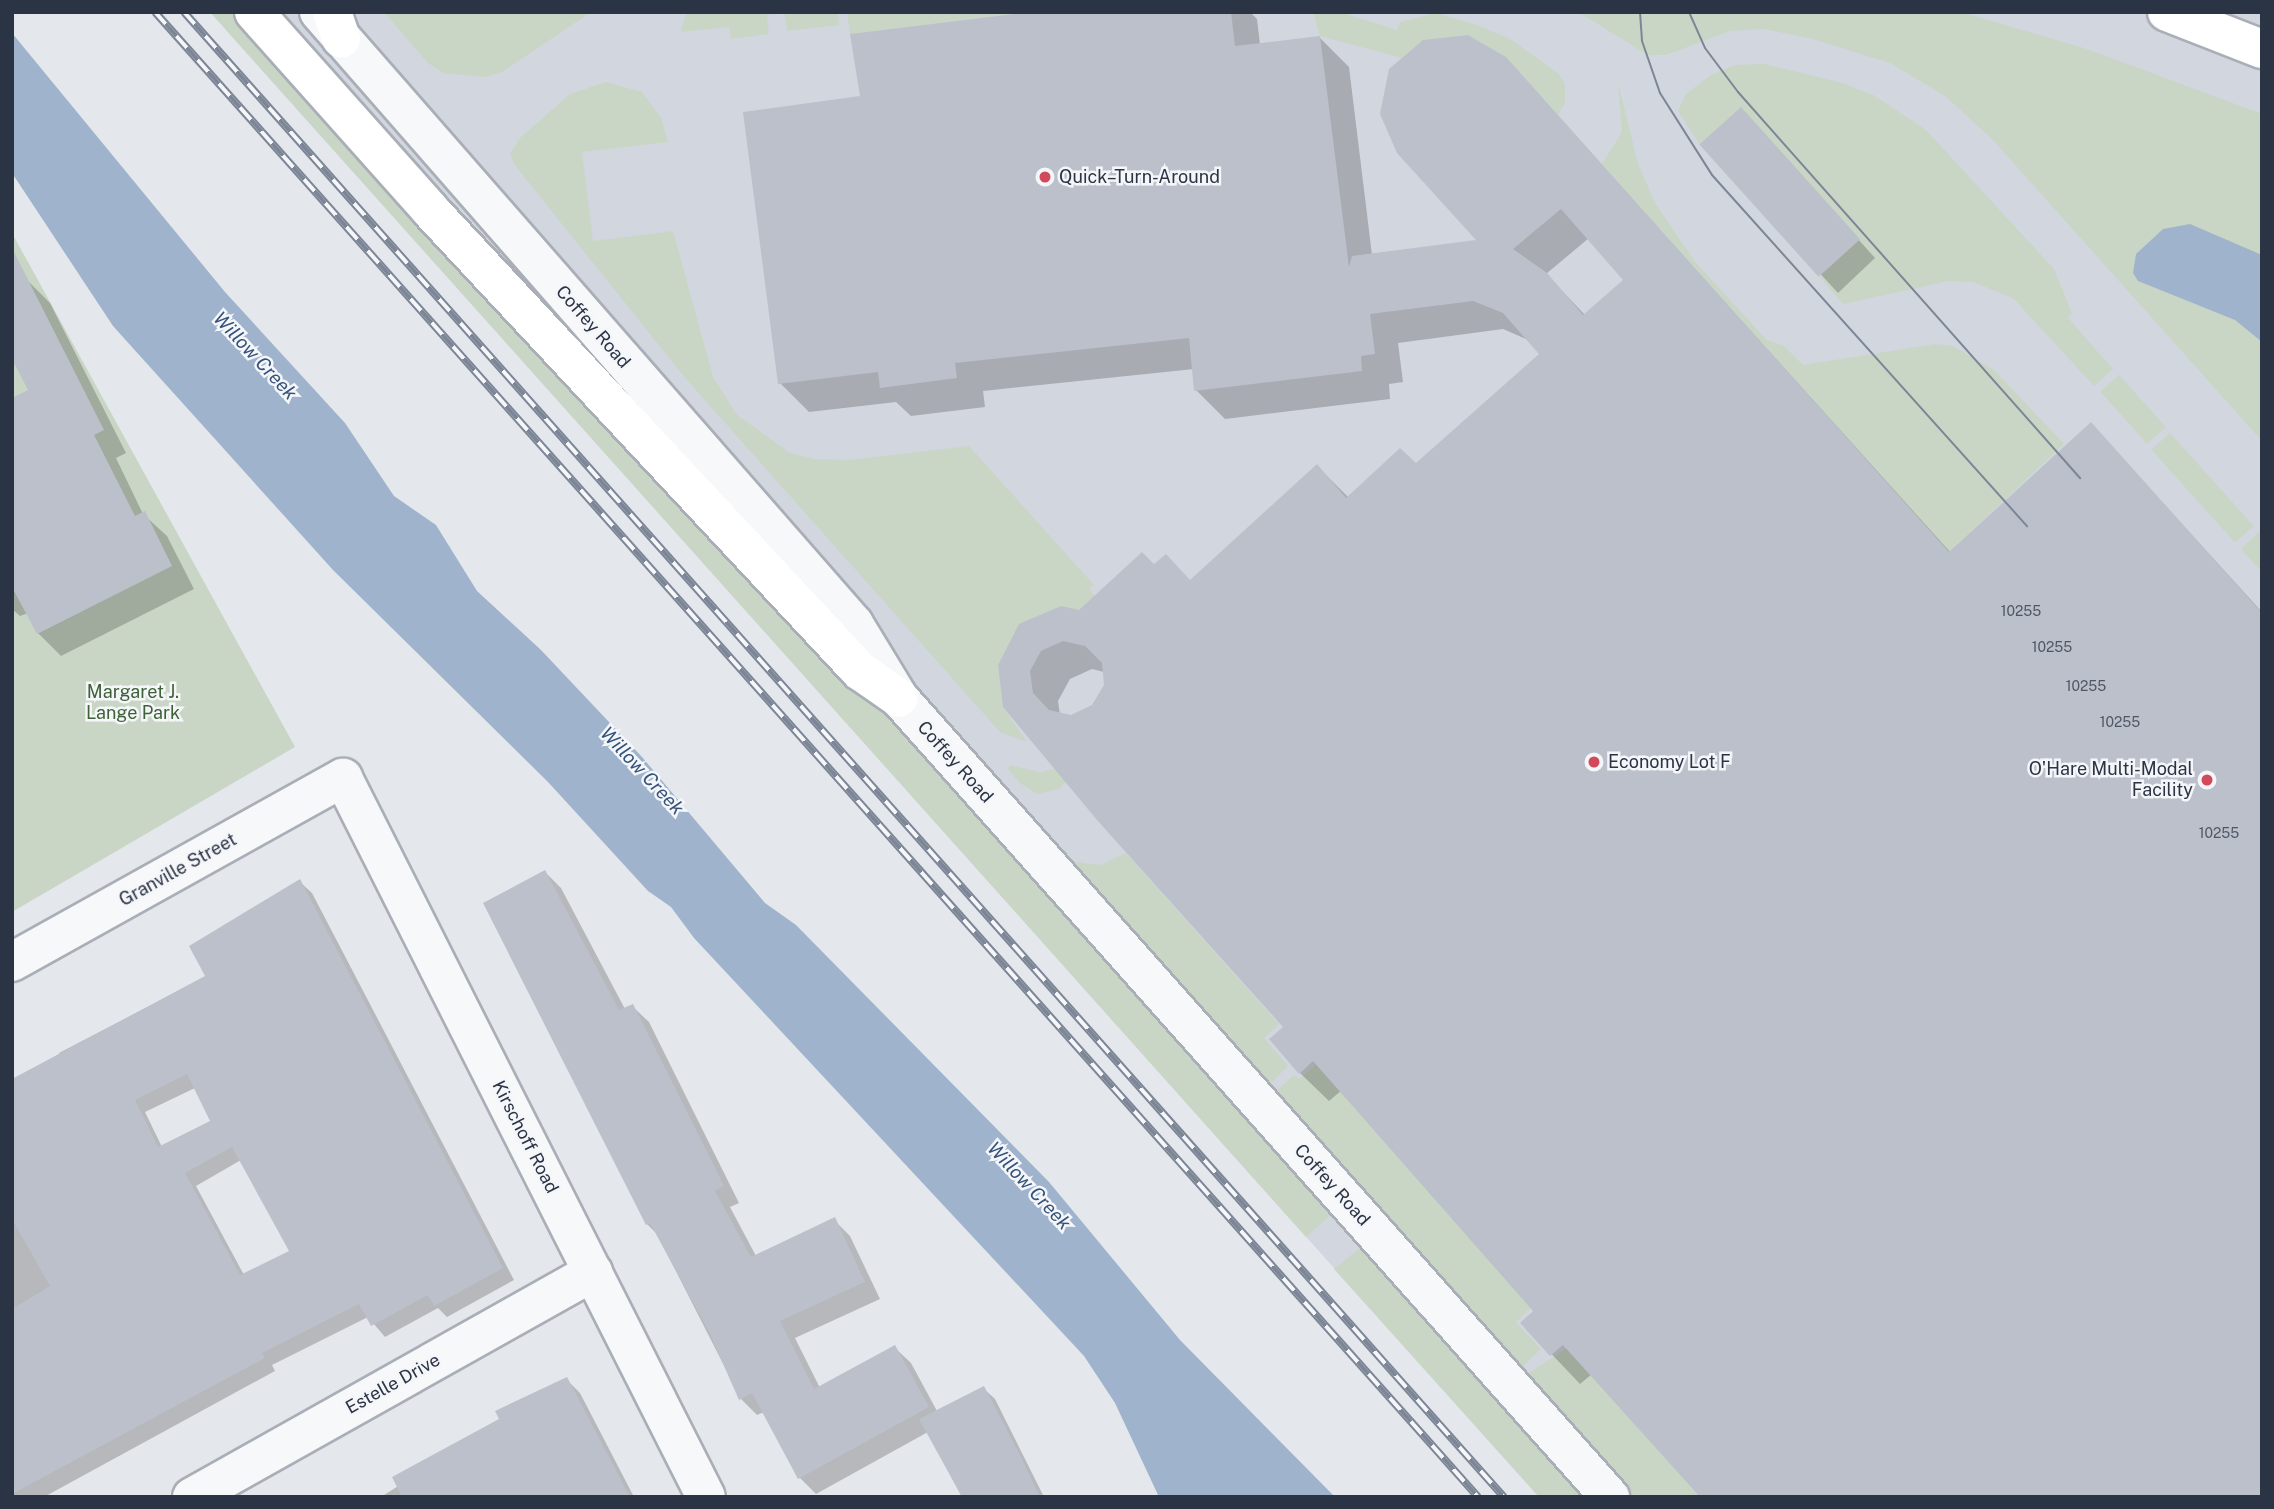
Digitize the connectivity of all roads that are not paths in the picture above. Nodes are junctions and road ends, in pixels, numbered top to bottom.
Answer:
1 (254, 12) edge
2 (2166, 12) edge
3 (331, 21) edge
4 (2262, 50) edge
5 (899, 698) junction
6 (343, 778) joint
7 (12, 962) edge
8 (593, 1272) junction
9 (192, 1497) edge
10 (706, 1497) edge
11 (1609, 1497) edge

1 - 5 main road
2 - 4 main road
3 - 5 street, Coffey Road
5 - 11 street, Coffey Road
6 - 7 street, Granville Street
6 - 8 street, Kirschoff Road
8 - 9 street, Estelle Drive
8 - 10 street, Kirschoff Road

